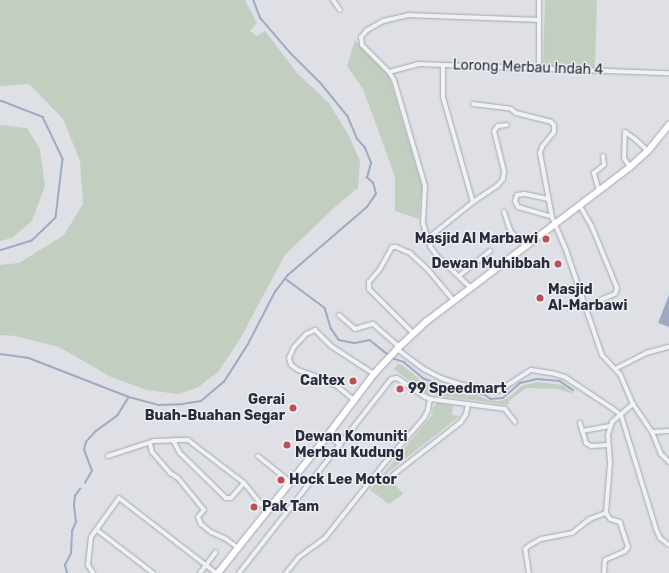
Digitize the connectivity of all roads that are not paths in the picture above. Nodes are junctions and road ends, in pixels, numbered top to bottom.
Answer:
1 (333, 0) edge
2 (539, 0) edge
3 (340, 10) dead end
4 (539, 20) junction
5 (443, 65) junction
6 (539, 69) junction
7 (389, 72) junction
8 (669, 73) edge
9 (474, 104) dead end
10 (507, 125) dead end
11 (669, 125) edge
12 (648, 151) junction
13 (603, 156) dead end
14 (630, 167) junction
15 (598, 191) junction
16 (548, 200) junction
17 (473, 202) junction
18 (580, 206) junction
19 (504, 212) dead end
20 (552, 217) junction
21 (556, 224) junction
22 (427, 239) junction
23 (526, 247) junction
24 (490, 251) dead end
25 (459, 276) junction
26 (471, 288) junction
27 (602, 299) dead end
28 (454, 301) junction
29 (339, 315) dead end
30 (413, 333) junction
31 (669, 347) edge
32 (398, 348) junction
33 (617, 368) junction
34 (374, 374) junction
35 (430, 399) junction
36 (355, 401) junction
37 (468, 404) junction
38 (633, 404) junction
39 (621, 415) junction
40 (515, 422) dead end
41 (580, 423) dead end
42 (609, 426) junction
43 (582, 431) junction
44 (669, 431) edge
45 (652, 432) junction
46 (328, 435) junction
47 (173, 440) junction
48 (150, 444) junction
49 (340, 445) junction
50 (608, 445) junction
51 (108, 456) dead end
52 (258, 456) dead end
53 (669, 462) edge
54 (393, 475) dead end
55 (290, 482) junction
56 (244, 483) junction
57 (267, 511) junction
58 (606, 513) junction
59 (97, 530) junction
60 (669, 545) edge
61 (238, 548) junction
62 (216, 552) dead end
63 (206, 565) junction
64 (92, 571) edge
65 (153, 573) edge
66 (200, 573) edge
67 (217, 573) edge
68 (239, 573) edge
69 (286, 573) edge
70 (529, 573) edge
71 (604, 573) edge

1 - 3 street
2 - 4 street
4 - 6 street
4 - 7 street
5 - 6 street, Lorong Merbau Indah 4
5 - 7 street, Lorong Merbau Indah 4
5 - 17 street
6 - 8 street, Lorong Merbau Indah 4
7 - 22 street
9 - 16 street
10 - 17 street
11 - 12 main road
12 - 14 main road
12 - 14 street
13 - 15 street
14 - 15 main road
15 - 18 main road
16 - 20 street
16 - 20 street
17 - 22 street
18 - 21 main road
18 - 27 street
19 - 23 street
20 - 21 street
21 - 23 main road
21 - 33 street
22 - 25 street
23 - 26 main road
24 - 25 street
25 - 26 street
26 - 28 main road
28 - 30 main road
28 - 30 street
29 - 32 street
30 - 32 main road
31 - 33 street
32 - 34 main road
32 - 39 street
33 - 38 street
34 - 36 main road
34 - 36 street
35 - 37 street
35 - 49 street
35 - 69 street
36 - 46 main road
37 - 40 street
37 - 54 street
38 - 39 street
38 - 45 street
39 - 42 street
39 - 60 street
41 - 43 street
42 - 43 street
42 - 50 street
43 - 50 street
44 - 45 street
45 - 53 street
46 - 49 street
46 - 55 main road
47 - 48 street
47 - 56 street
47 - 56 street
48 - 51 street
48 - 61 street
49 - 68 street
50 - 58 street
52 - 55 street
55 - 57 main road
56 - 57 street
57 - 61 main road
58 - 70 street
58 - 71 street
59 - 63 street
59 - 64 street
59 - 65 street
61 - 67 main road
62 - 63 street
63 - 66 street
63 - 67 street

